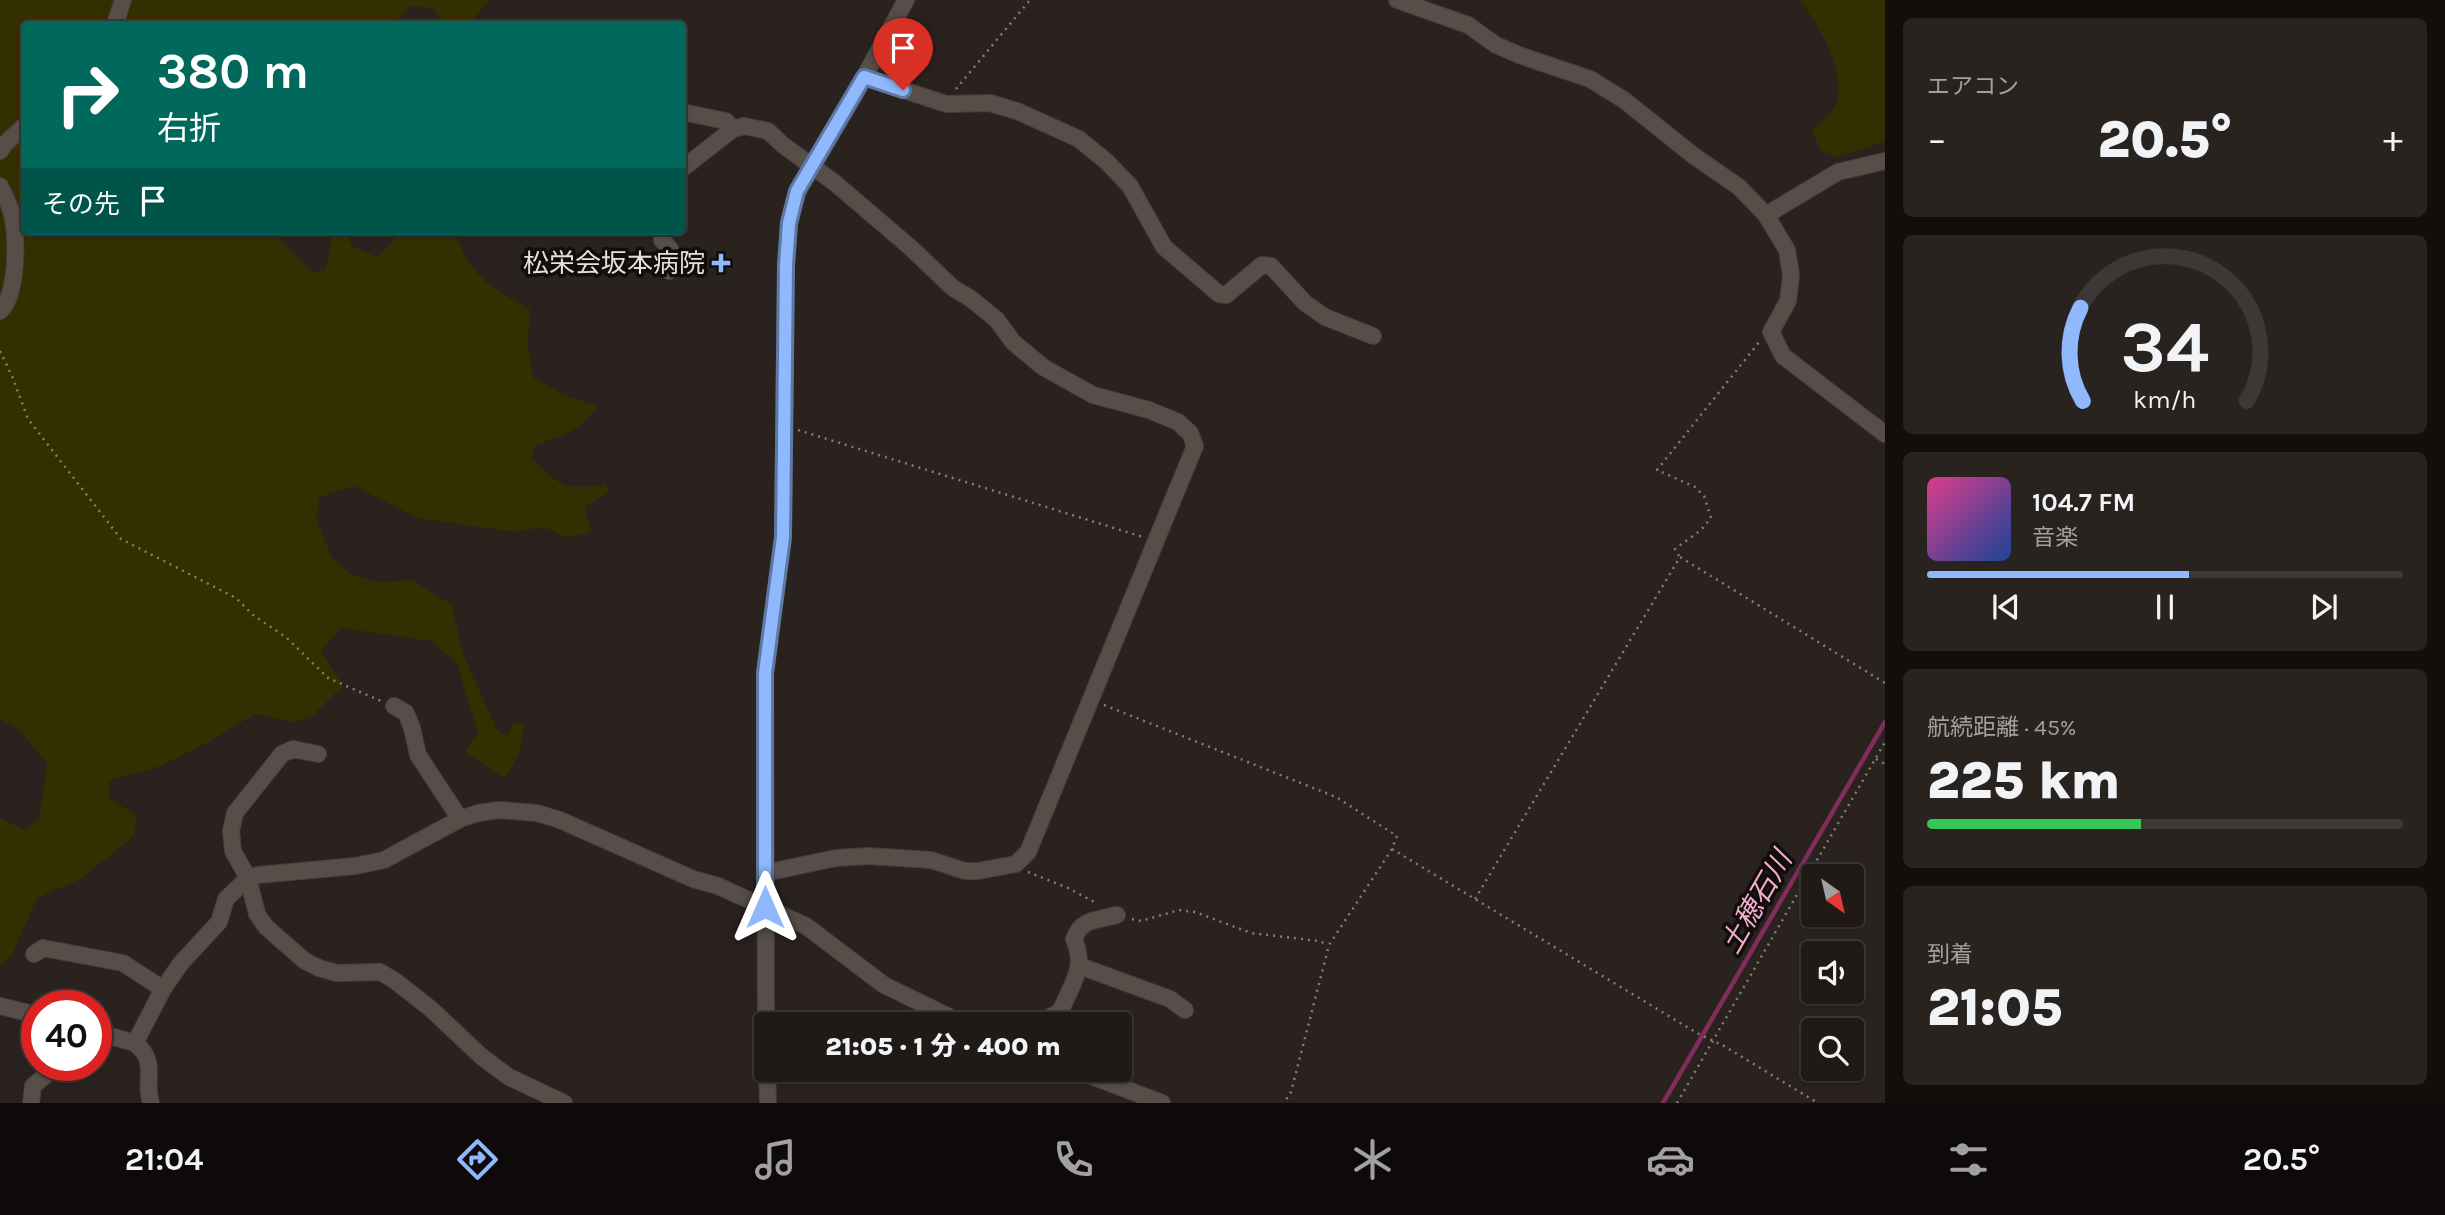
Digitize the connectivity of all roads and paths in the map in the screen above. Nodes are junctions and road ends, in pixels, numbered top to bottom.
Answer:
1 (123, 0) edge
2 (906, 0) edge
3 (1030, 0) edge
4 (1396, 0) edge
5 (117, 21) edge
6 (864, 77) junction
7 (946, 104) junction
8 (686, 113) edge
9 (21, 129) edge
10 (733, 130) junction
11 (0, 151) edge
12 (1885, 161) edge
13 (686, 166) edge
14 (812, 166) junction
15 (0, 186) edge
16 (1766, 215) junction
17 (662, 235) edge
18 (668, 271) dead end
19 (0, 311) edge
20 (1771, 332) junction
21 (1373, 336) dead end
22 (0, 351) edge
23 (785, 431) junction
24 (1885, 434) edge
25 (1156, 541) junction
26 (1680, 557) junction
27 (1885, 682) edge
28 (1091, 700) junction
29 (394, 706) joint
30 (1885, 742) edge
31 (318, 754) dead end
32 (1875, 759) junction
33 (1885, 764) edge
34 (460, 819) junction
35 (1392, 849) junction
36 (1016, 864) junction
37 (765, 873) junction
38 (248, 878) junction
39 (1475, 899) junction
40 (765, 907) junction
41 (1118, 915) junction
42 (1329, 945) junction
43 (34, 954) dead end
44 (1080, 966) junction
45 (163, 989) junction
46 (0, 1006) edge
47 (1185, 1010) dead end
48 (21, 1011) edge
49 (766, 1012) edge
50 (939, 1012) edge
51 (1058, 1012) edge
52 (112, 1037) edge
53 (1713, 1041) junction
54 (135, 1043) junction
55 (39, 1081) edge
56 (767, 1082) edge
57 (1107, 1082) edge
58 (531, 1096) edge
59 (31, 1103) edge
60 (151, 1103) edge
61 (564, 1103) edge
62 (768, 1103) edge
63 (1161, 1103) edge
64 (1284, 1103) edge
65 (1677, 1103) edge
66 (1818, 1103) edge

1 - 5 street
2 - 6 street
3 - 7 path
4 - 16 street
6 - 7 street
6 - 14 street
7 - 21 street
8 - 10 street
9 - 11 street
10 - 13 street
10 - 14 street
12 - 16 street
14 - 23 street
14 - 25 street
15 - 19 street
16 - 20 street
17 - 18 street
20 - 24 street
20 - 26 path
22 - 29 path
23 - 25 path
23 - 37 street
25 - 28 street
26 - 27 path
26 - 39 path
28 - 35 path
28 - 36 street
29 - 34 street
30 - 32 path
31 - 38 street
32 - 33 path
32 - 53 path
34 - 38 street
34 - 40 street
35 - 39 path
35 - 42 path
36 - 37 street
36 - 41 path
37 - 40 street
38 - 45 street
38 - 58 street
39 - 53 path
40 - 49 street
40 - 50 street
41 - 42 path
41 - 44 street
42 - 64 path
43 - 45 street
44 - 47 street
44 - 51 street
45 - 54 street
46 - 48 street
52 - 54 street
53 - 65 path
53 - 66 path
54 - 60 street
55 - 59 street
56 - 62 street
57 - 63 street
58 - 61 street

